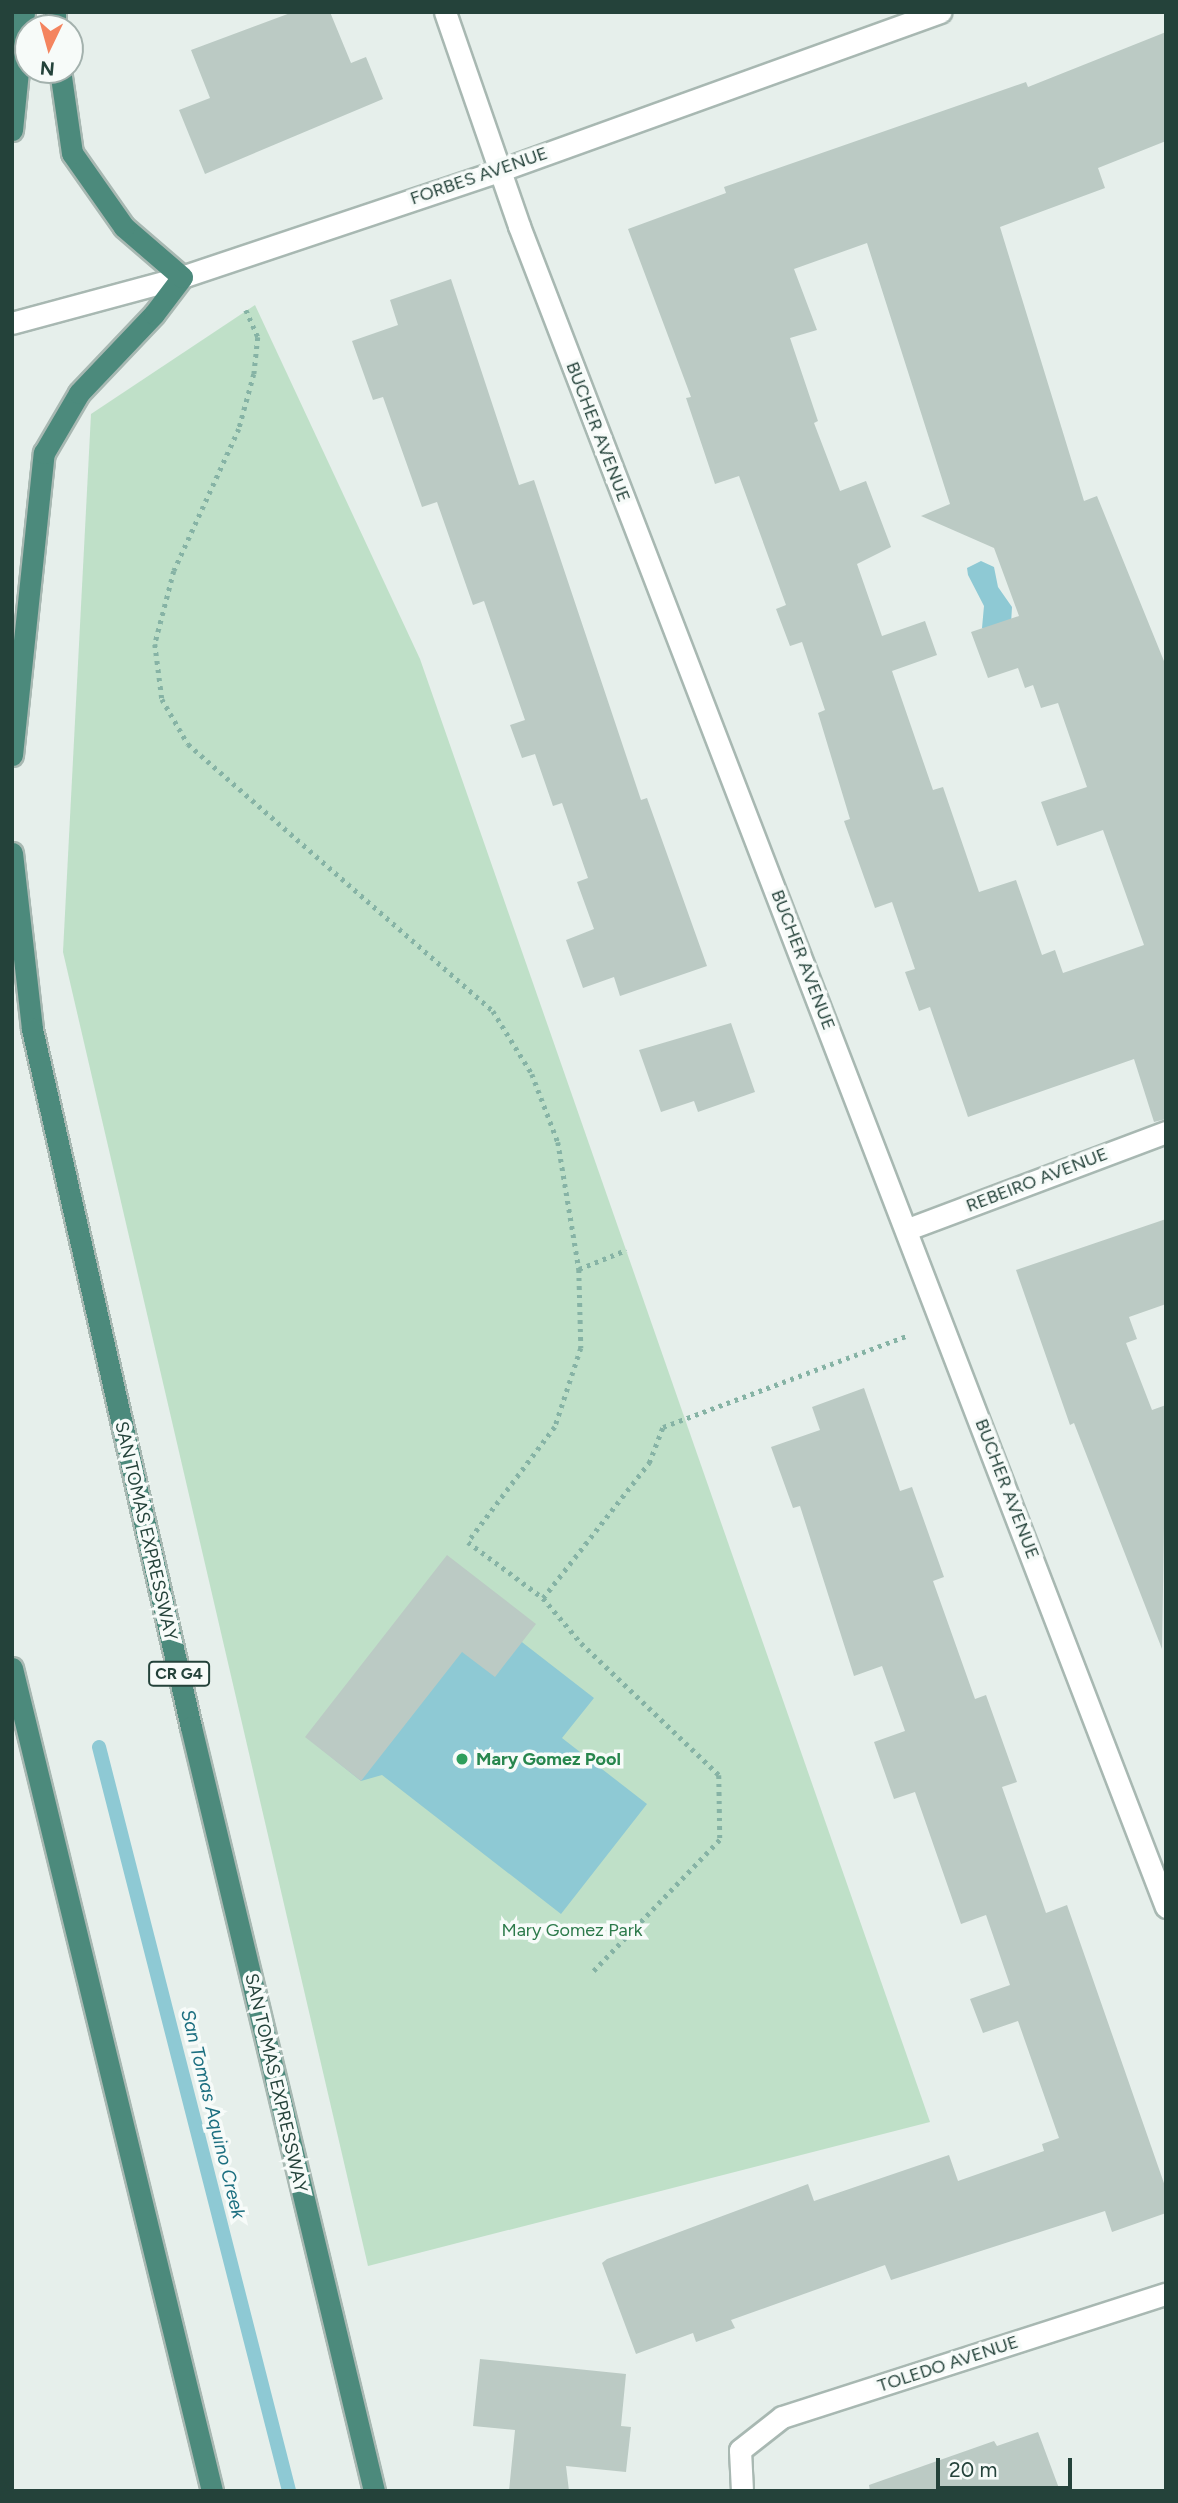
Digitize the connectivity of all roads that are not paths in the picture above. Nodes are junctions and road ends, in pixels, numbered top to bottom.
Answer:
1 (24, 12) edge
2 (445, 12) edge
3 (940, 12) edge
4 (62, 84) edge
5 (12, 130) edge
6 (501, 170) junction
7 (182, 277) junction
8 (12, 323) edge
9 (12, 755) edge
10 (12, 853) edge
11 (1166, 1132) edge
12 (908, 1229) junction
13 (12, 1668) edge
14 (1166, 1907) edge
15 (1166, 2294) edge
16 (212, 2491) edge
17 (374, 2491) edge
18 (742, 2491) edge

1 - 5 highway
2 - 6 street, BUCHER AVENUE
3 - 6 street, FORBES AVENUE
4 - 7 highway
6 - 7 street, FORBES AVENUE
6 - 12 street, BUCHER AVENUE
7 - 8 street, FORBES AVENUE
7 - 9 highway
10 - 17 highway, SAN TOMAS EXPRESSWAY / CR G4
11 - 12 street, REBEIRO AVENUE
12 - 14 street, BUCHER AVENUE
13 - 16 highway
15 - 18 street, TOLEDO AVENUE

